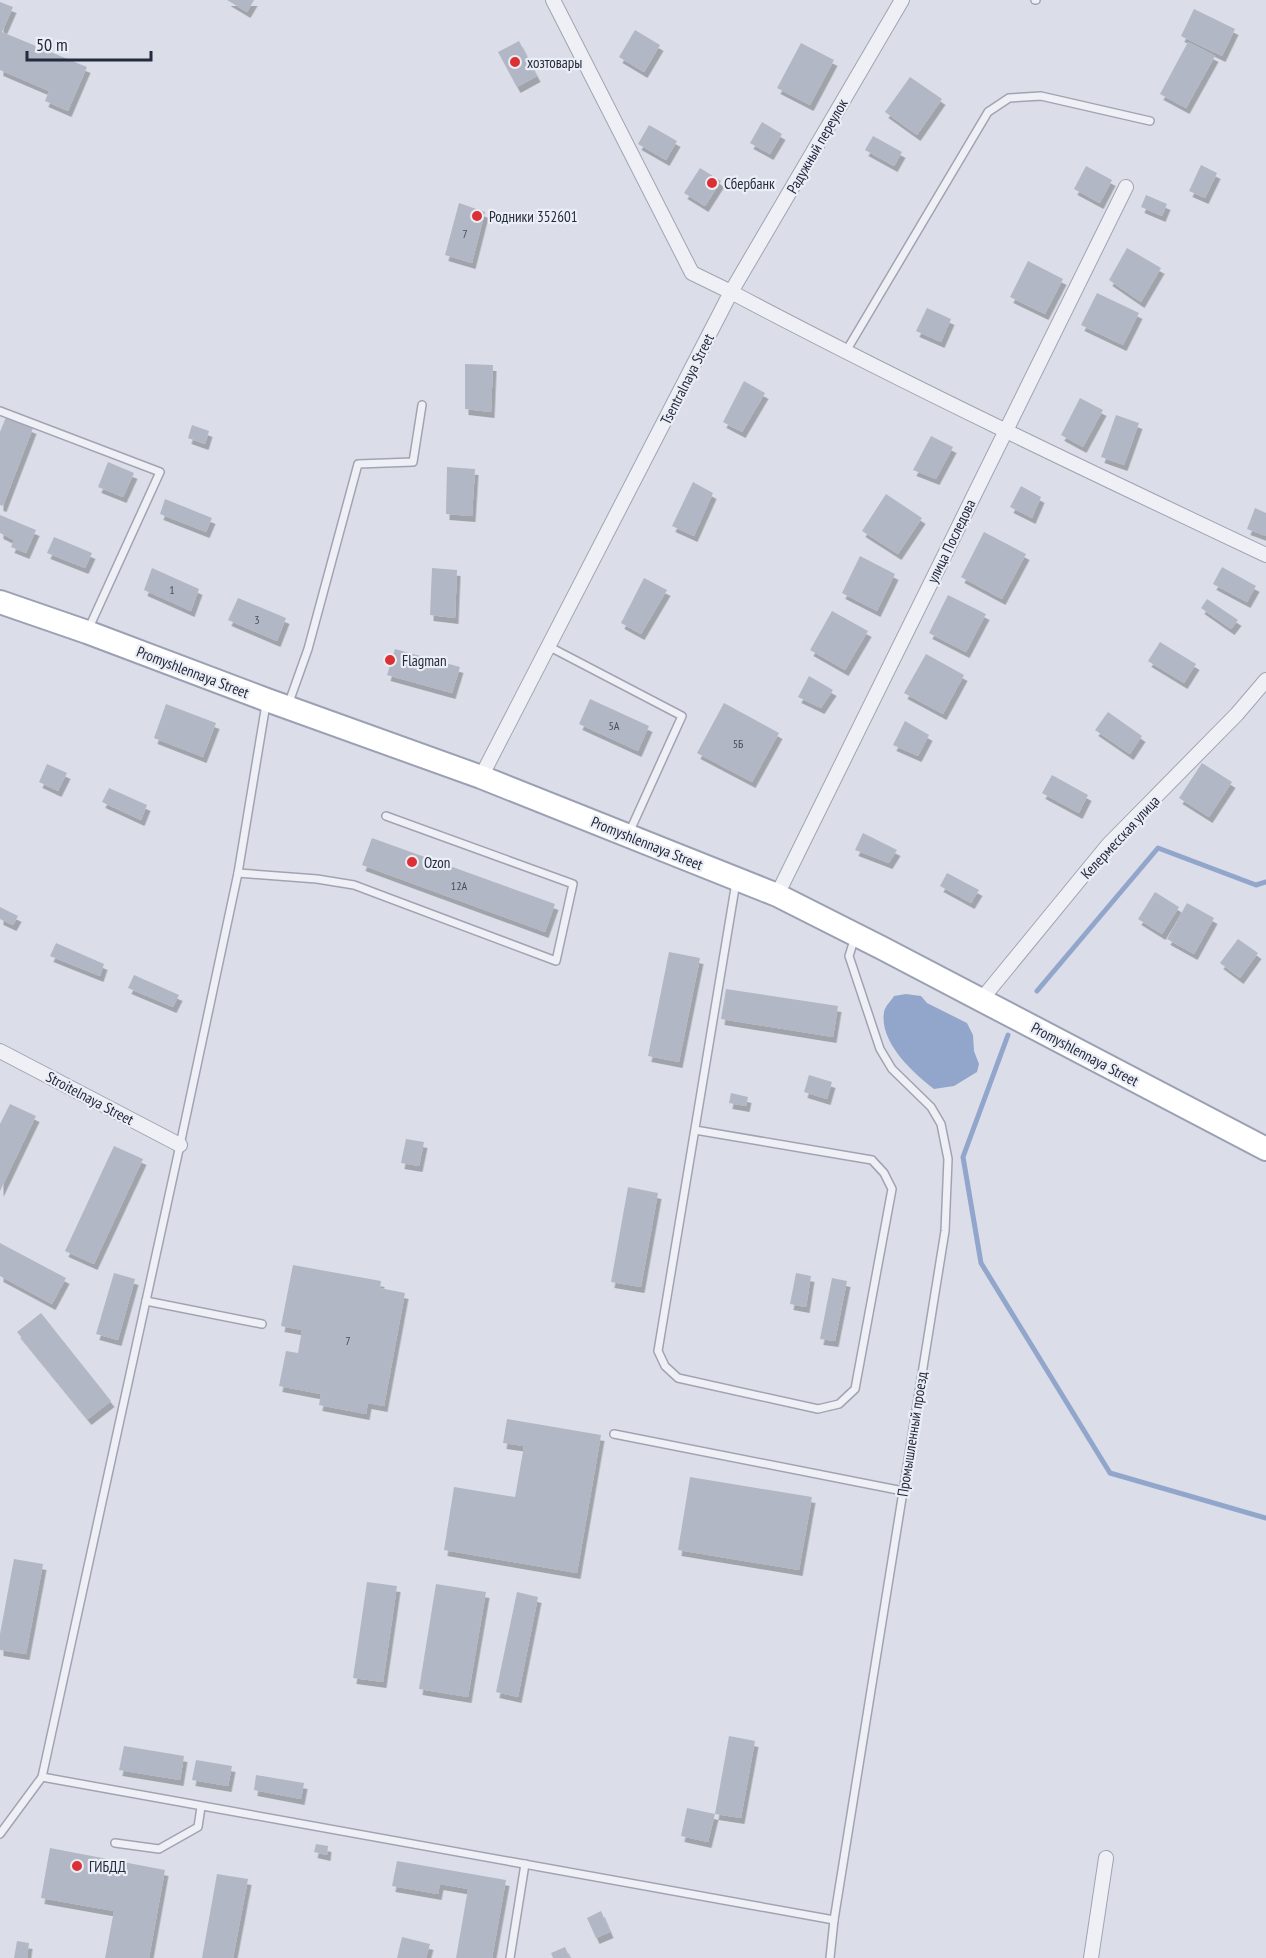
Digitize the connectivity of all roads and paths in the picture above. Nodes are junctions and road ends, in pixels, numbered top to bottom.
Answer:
1 (553, 0) edge
2 (902, 0) edge
3 (1150, 121) dead end
4 (1126, 187) dead end
5 (731, 292) junction
6 (845, 352) junction
7 (422, 405) dead end
8 (0, 411) edge
9 (1005, 431) junction
10 (1266, 555) edge
11 (0, 602) edge
12 (87, 632) junction
13 (549, 646) junction
14 (1266, 680) edge
15 (277, 703) junction
16 (481, 777) junction
17 (386, 816) dead end
18 (628, 836) junction
19 (238, 873) junction
20 (737, 879) junction
21 (777, 895) junction
22 (855, 935) junction
23 (981, 1000) junction
24 (0, 1051) edge
25 (695, 1130) junction
26 (180, 1145) junction
27 (1266, 1149) edge
28 (146, 1301) junction
29 (262, 1324) dead end
30 (614, 1434) dead end
31 (903, 1491) junction
32 (42, 1778) junction
33 (201, 1807) junction
34 (0, 1834) edge
35 (115, 1843) dead end
36 (1106, 1858) dead end
37 (525, 1864) junction
38 (834, 1920) junction
39 (510, 1958) edge
40 (830, 1958) edge
41 (1091, 1958) edge

1 - 5 street
2 - 5 street, Радужный переулок
3 - 6 lane
4 - 9 street, улица Последова
5 - 6 street
5 - 13 street, Tsentralnaya Street
6 - 9 street
7 - 15 lane
8 - 12 lane
9 - 10 street
9 - 21 street, улица Последова
11 - 12 main road, Promyshlennaya Street
12 - 15 main road, Promyshlennaya Street
13 - 16 street, Tsentralnaya Street
13 - 18 lane
14 - 23 street, Келермесская улица
15 - 16 main road, Promyshlennaya Street
15 - 19 lane
16 - 18 main road, Promyshlennaya Street
17 - 19 lane
18 - 20 main road, Promyshlennaya Street
19 - 26 lane
20 - 21 main road, Promyshlennaya Street
20 - 25 lane
21 - 22 main road, Promyshlennaya Street
22 - 23 main road, Promyshlennaya Street
22 - 31 lane, Промышленный проезд
23 - 27 main road, Promyshlennaya Street
24 - 26 street, Stroitelnaya Street
25 - 25 lane
26 - 28 lane
28 - 29 lane
28 - 32 lane
30 - 31 lane
31 - 38 lane, Промышленный проезд
32 - 33 lane
32 - 34 lane
33 - 35 lane
33 - 37 lane
36 - 41 street
37 - 38 lane
37 - 39 lane
38 - 40 lane, Промышленный проезд

